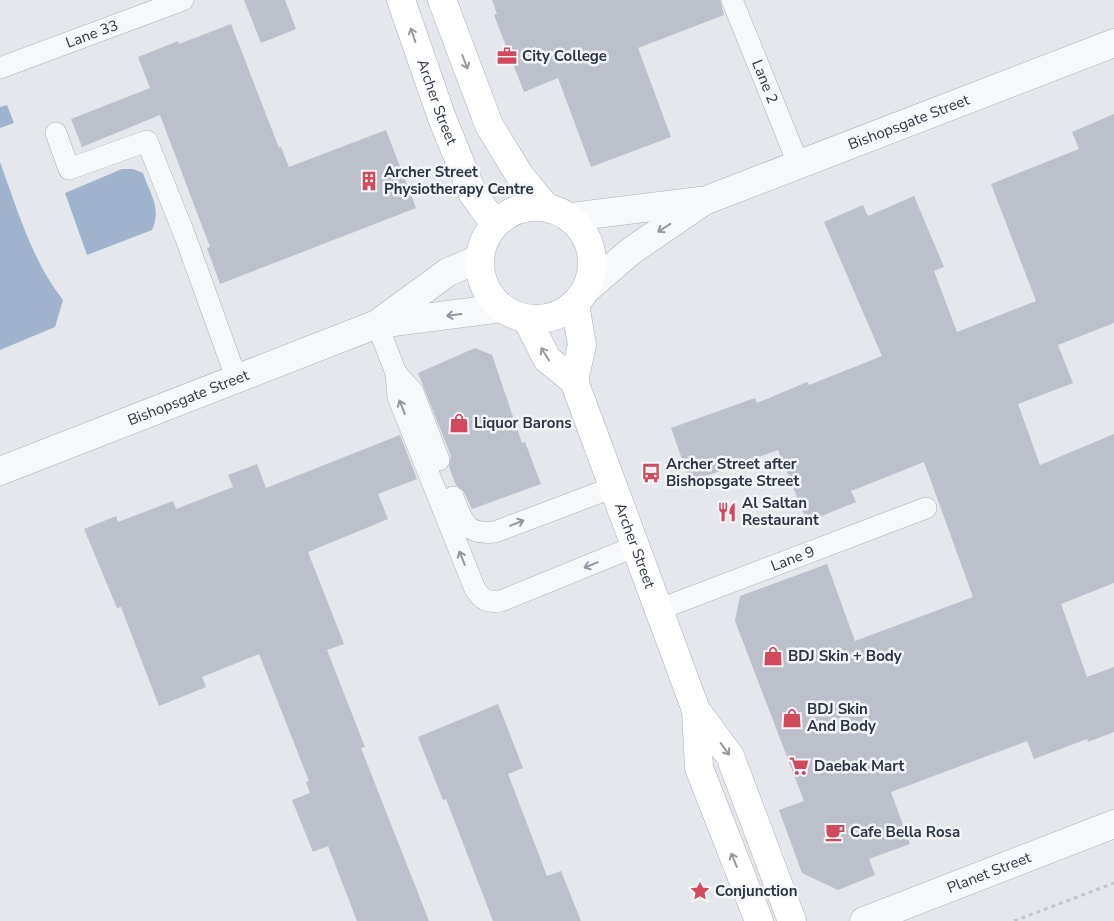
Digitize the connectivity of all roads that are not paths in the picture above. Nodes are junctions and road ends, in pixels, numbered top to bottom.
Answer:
1 (183, 0) edge
2 (401, 0) edge
3 (442, 0) edge
4 (732, 0) edge
5 (1114, 43) edge
6 (0, 68) edge
7 (56, 133) dead end
8 (798, 163) junction
9 (704, 201) junction
10 (544, 205) junction
11 (571, 217) junction
12 (495, 224) junction
13 (479, 259) junction
14 (581, 297) junction
15 (502, 308) junction
16 (527, 319) junction
17 (377, 324) junction
18 (396, 374) junction
19 (237, 380) junction
20 (574, 381) junction
21 (0, 471) edge
22 (614, 487) junction
23 (926, 508) dead end
24 (636, 546) junction
25 (660, 609) junction
26 (696, 710) junction
27 (1114, 824) edge
28 (759, 921) edge
29 (792, 921) edge
30 (864, 921) edge

1 - 6 lane, Lane 33
12 -> 2 main road, Archer Street
3 -> 10 main road
4 - 8 lane, Lane 2
5 - 8 street, Bishopsgate Street
7 - 19 lane
8 - 9 street, Bishopsgate Street
9 - 11 street, Bishopsgate Street
9 -> 14 street, Bishopsgate Street
10 - 11 main road
10 - 12 main road
11 - 14 main road
12 - 13 main road
13 - 15 main road
13 - 17 street, Bishopsgate Street
14 - 16 main road
14 - 20 main road
15 - 16 main road
15 -> 17 street, Bishopsgate Street
20 -> 16 main road
17 - 18 lane
17 - 19 street, Bishopsgate Street
18 -> 22 lane
24 -> 18 lane
19 - 21 street, Bishopsgate Street
20 - 22 main road, Archer Street
22 - 24 main road, Archer Street
23 - 25 lane, Lane 9
24 - 25 main road, Archer Street
25 - 26 main road, Archer Street
28 -> 26 main road, Archer Street
26 -> 29 main road, Archer Street
27 - 30 street, Planet Street

